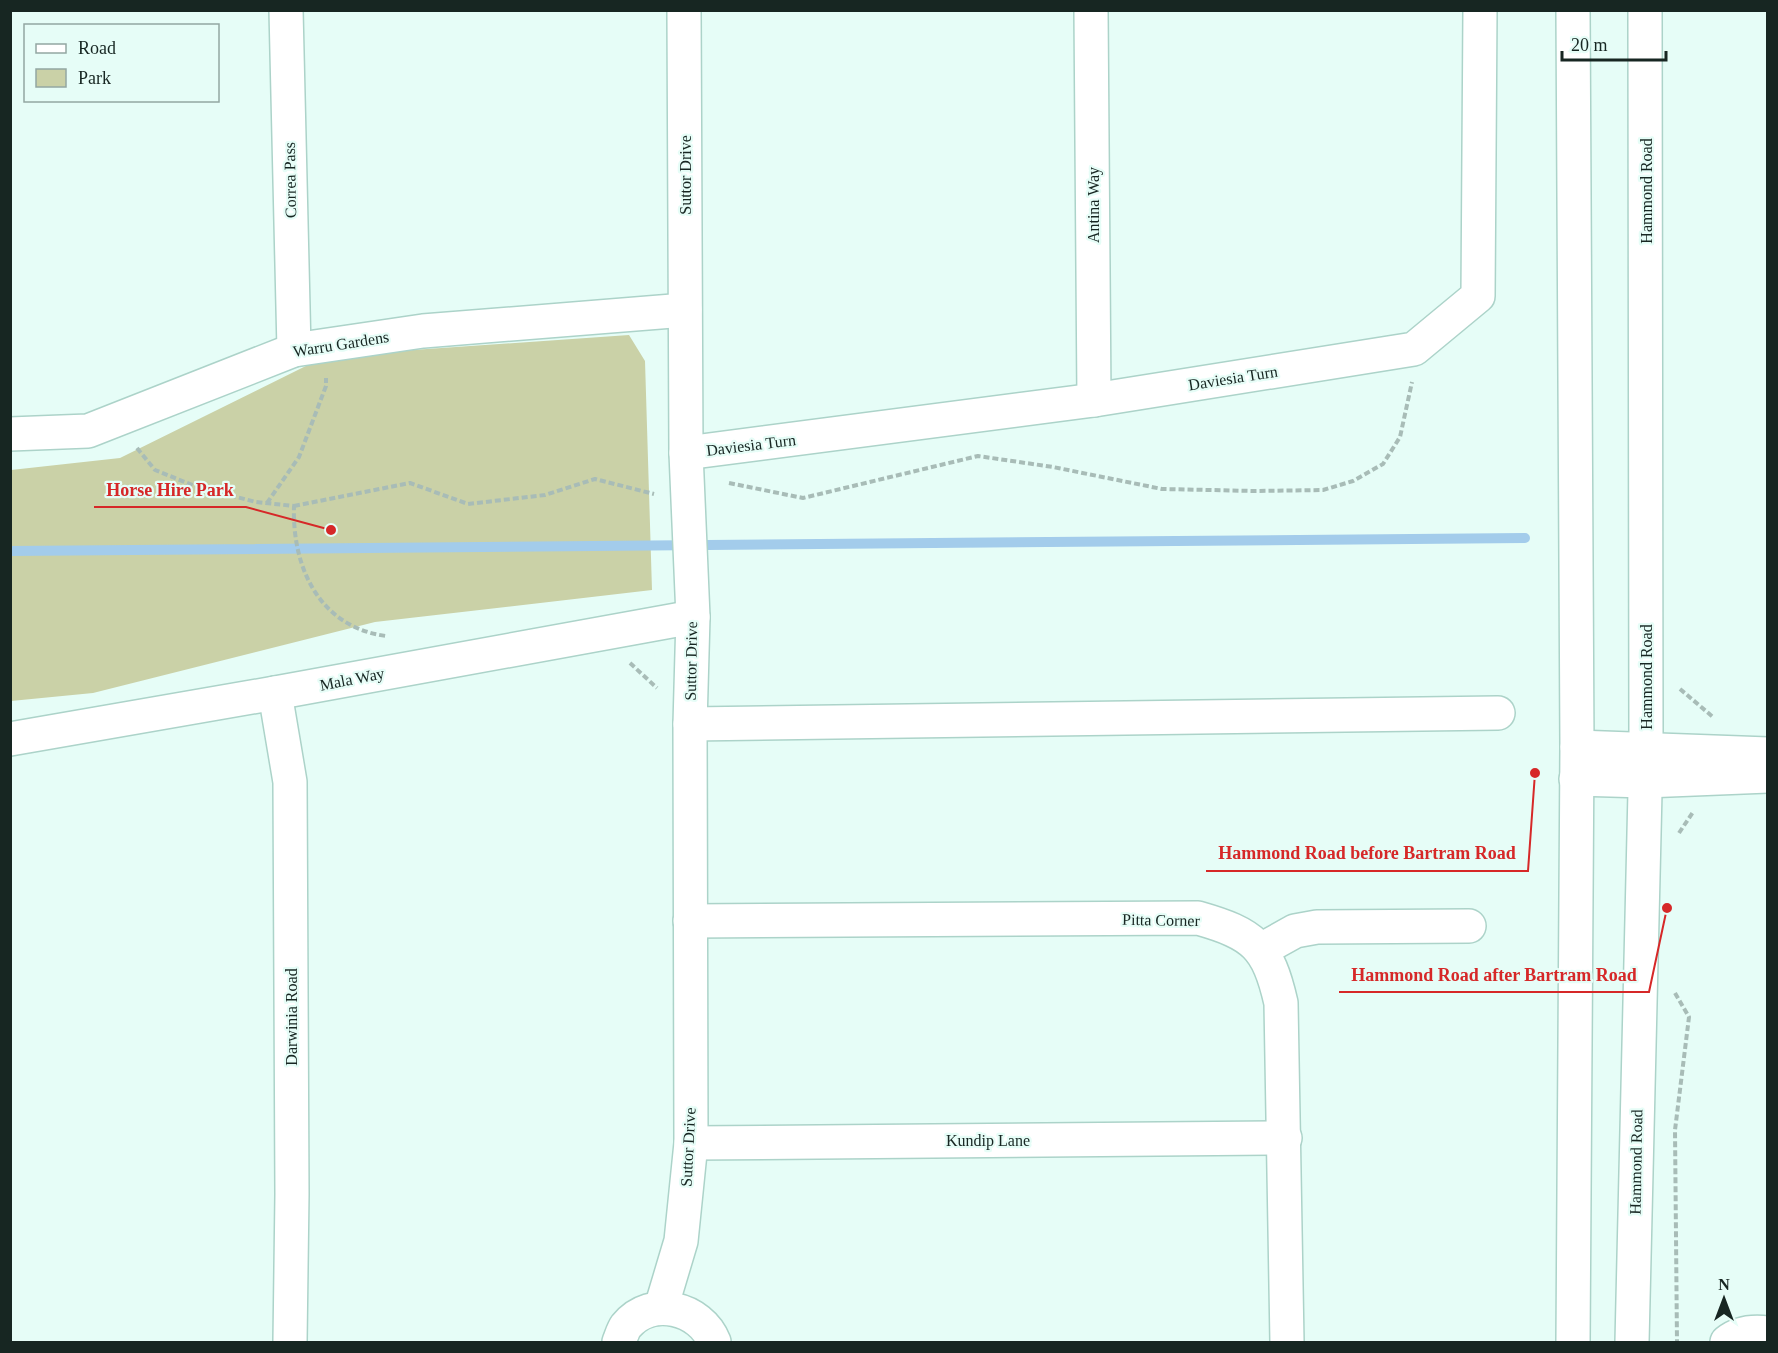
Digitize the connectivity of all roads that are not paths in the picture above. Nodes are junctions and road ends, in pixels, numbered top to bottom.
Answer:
1 (286, 10) edge
2 (684, 10) edge
3 (1091, 10) edge
4 (1480, 10) edge
5 (1572, 10) edge
6 (1646, 10) edge
7 (686, 310) junction
8 (309, 347) junction
9 (1094, 400) junction
10 (10, 434) edge
11 (686, 453) junction
12 (693, 616) junction
13 (275, 693) junction
14 (1498, 713) dead end
15 (690, 724) junction
16 (10, 739) edge
17 (1577, 747) junction
18 (1767, 754) edge
19 (1645, 765) junction
20 (1767, 776) edge
21 (1576, 779) junction
22 (690, 921) junction
23 (1469, 926) dead end
24 (1261, 950) junction
25 (1285, 1138) junction
26 (691, 1143) junction
27 (661, 1308) junction
28 (1767, 1333) edge
29 (718, 1340) edge
30 (290, 1342) edge
31 (619, 1342) edge
32 (1287, 1342) edge
33 (1573, 1342) edge
34 (1632, 1342) edge
35 (1727, 1342) edge

1 - 8 street, Correa Pass
2 - 7 street, Suttor Drive
3 - 9 street, Antina Way
4 - 9 street, Daviesia Turn
5 - 17 street
6 - 19 street, Hammond Road
7 - 8 street, Warru Gardens
7 - 11 street, Suttor Drive
8 - 10 street, Warru Gardens
9 - 11 street, Daviesia Turn
11 - 12 street, Suttor Drive
12 - 13 street, Mala Way
12 - 15 street, Suttor Drive
13 - 16 street, Mala Way
13 - 30 street, Darwinia Road
14 - 15 street
15 - 22 street, Suttor Drive
17 - 19 street
17 - 21 street
18 - 19 street
19 - 20 street
19 - 21 street
19 - 34 street, Hammond Road
21 - 33 street
22 - 24 street, Pitta Corner
22 - 26 street, Suttor Drive
23 - 24 street
24 - 25 street, Pitta Corner
25 - 26 street, Kundip Lane
25 - 32 street, Pitta Corner
26 - 27 street, Suttor Drive
27 - 29 street
27 - 31 street
28 - 35 street

